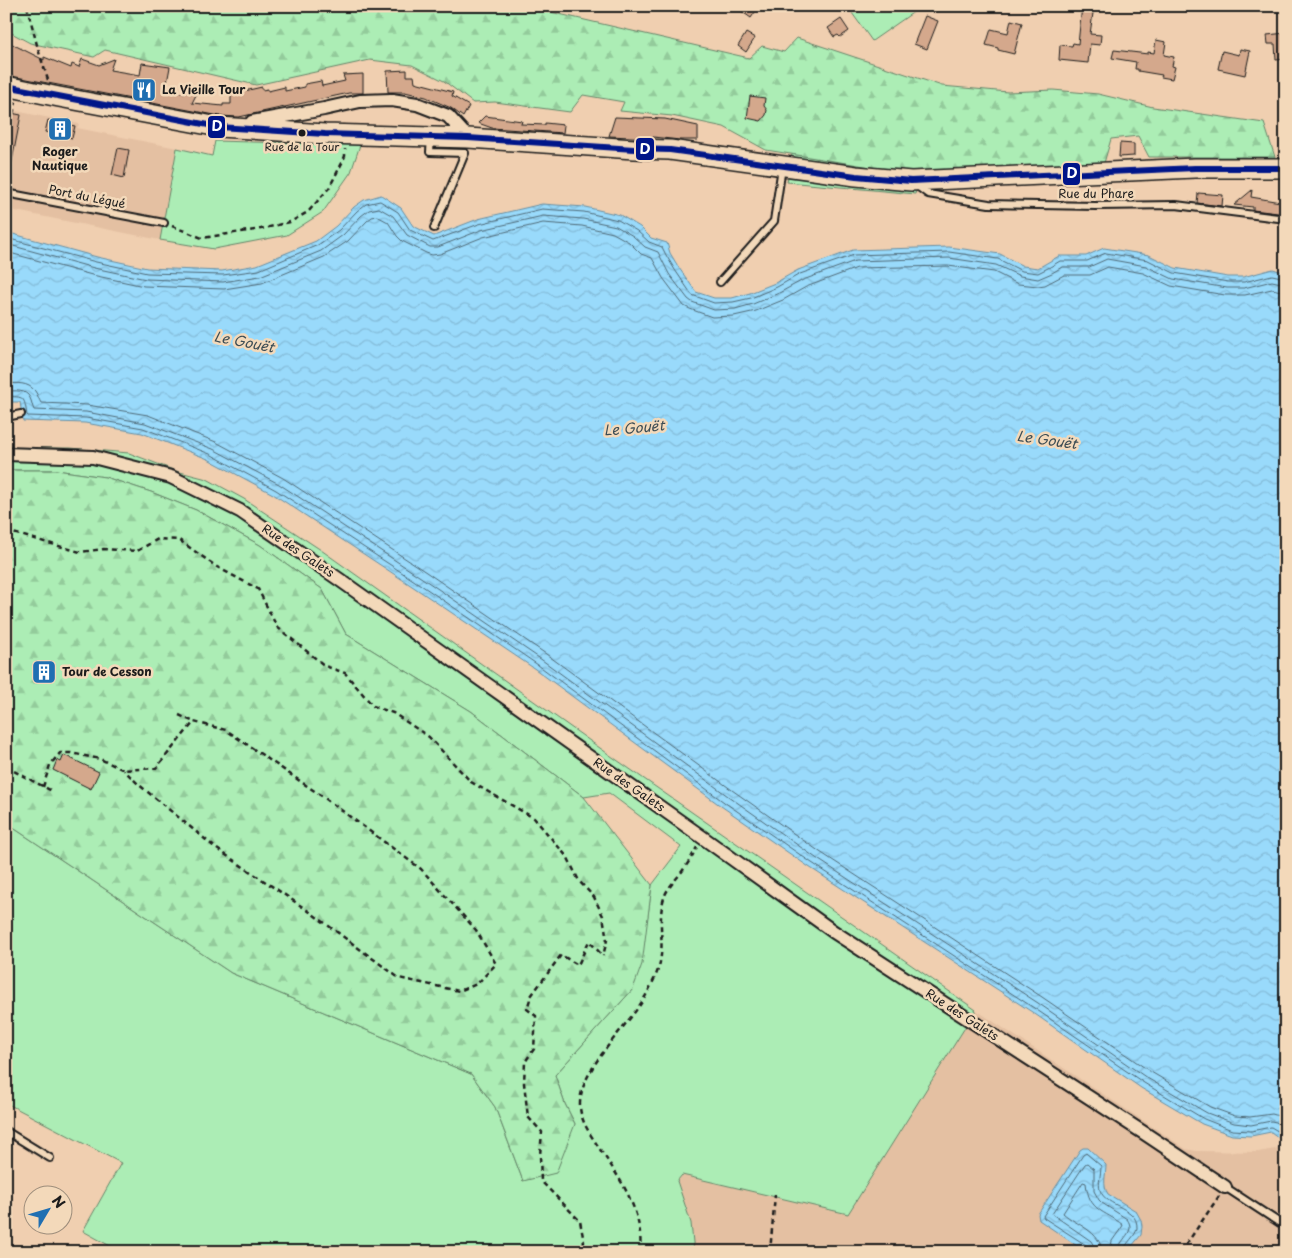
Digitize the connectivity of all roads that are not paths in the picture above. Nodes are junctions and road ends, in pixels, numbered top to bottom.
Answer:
1 (6, 86) edge
2 (246, 129) junction
3 (431, 137) junction
4 (468, 138) junction
5 (782, 166) junction
6 (1286, 168) edge
7 (911, 181) junction
8 (6, 193) edge
9 (1286, 219) edge
10 (164, 223) road end
11 (434, 228) dead end
12 (720, 282) dead end
13 (21, 414) dead end
14 (6, 417) edge
15 (6, 454) edge
16 (6, 1131) edge
17 (50, 1158) dead end
18 (1226, 1187) joint
19 (1286, 1227) edge

1 - 2 street
2 - 3 street
2 - 4 street
3 - 4 street
3 - 11 lane
4 - 5 street
5 - 7 street
5 - 12 lane
6 - 7 street
7 - 9 lane, Rue du Phare
8 - 10 lane, Port du Légué
13 - 14 lane
15 - 18 street, Rue des Galets
16 - 17 lane
18 - 19 lane

